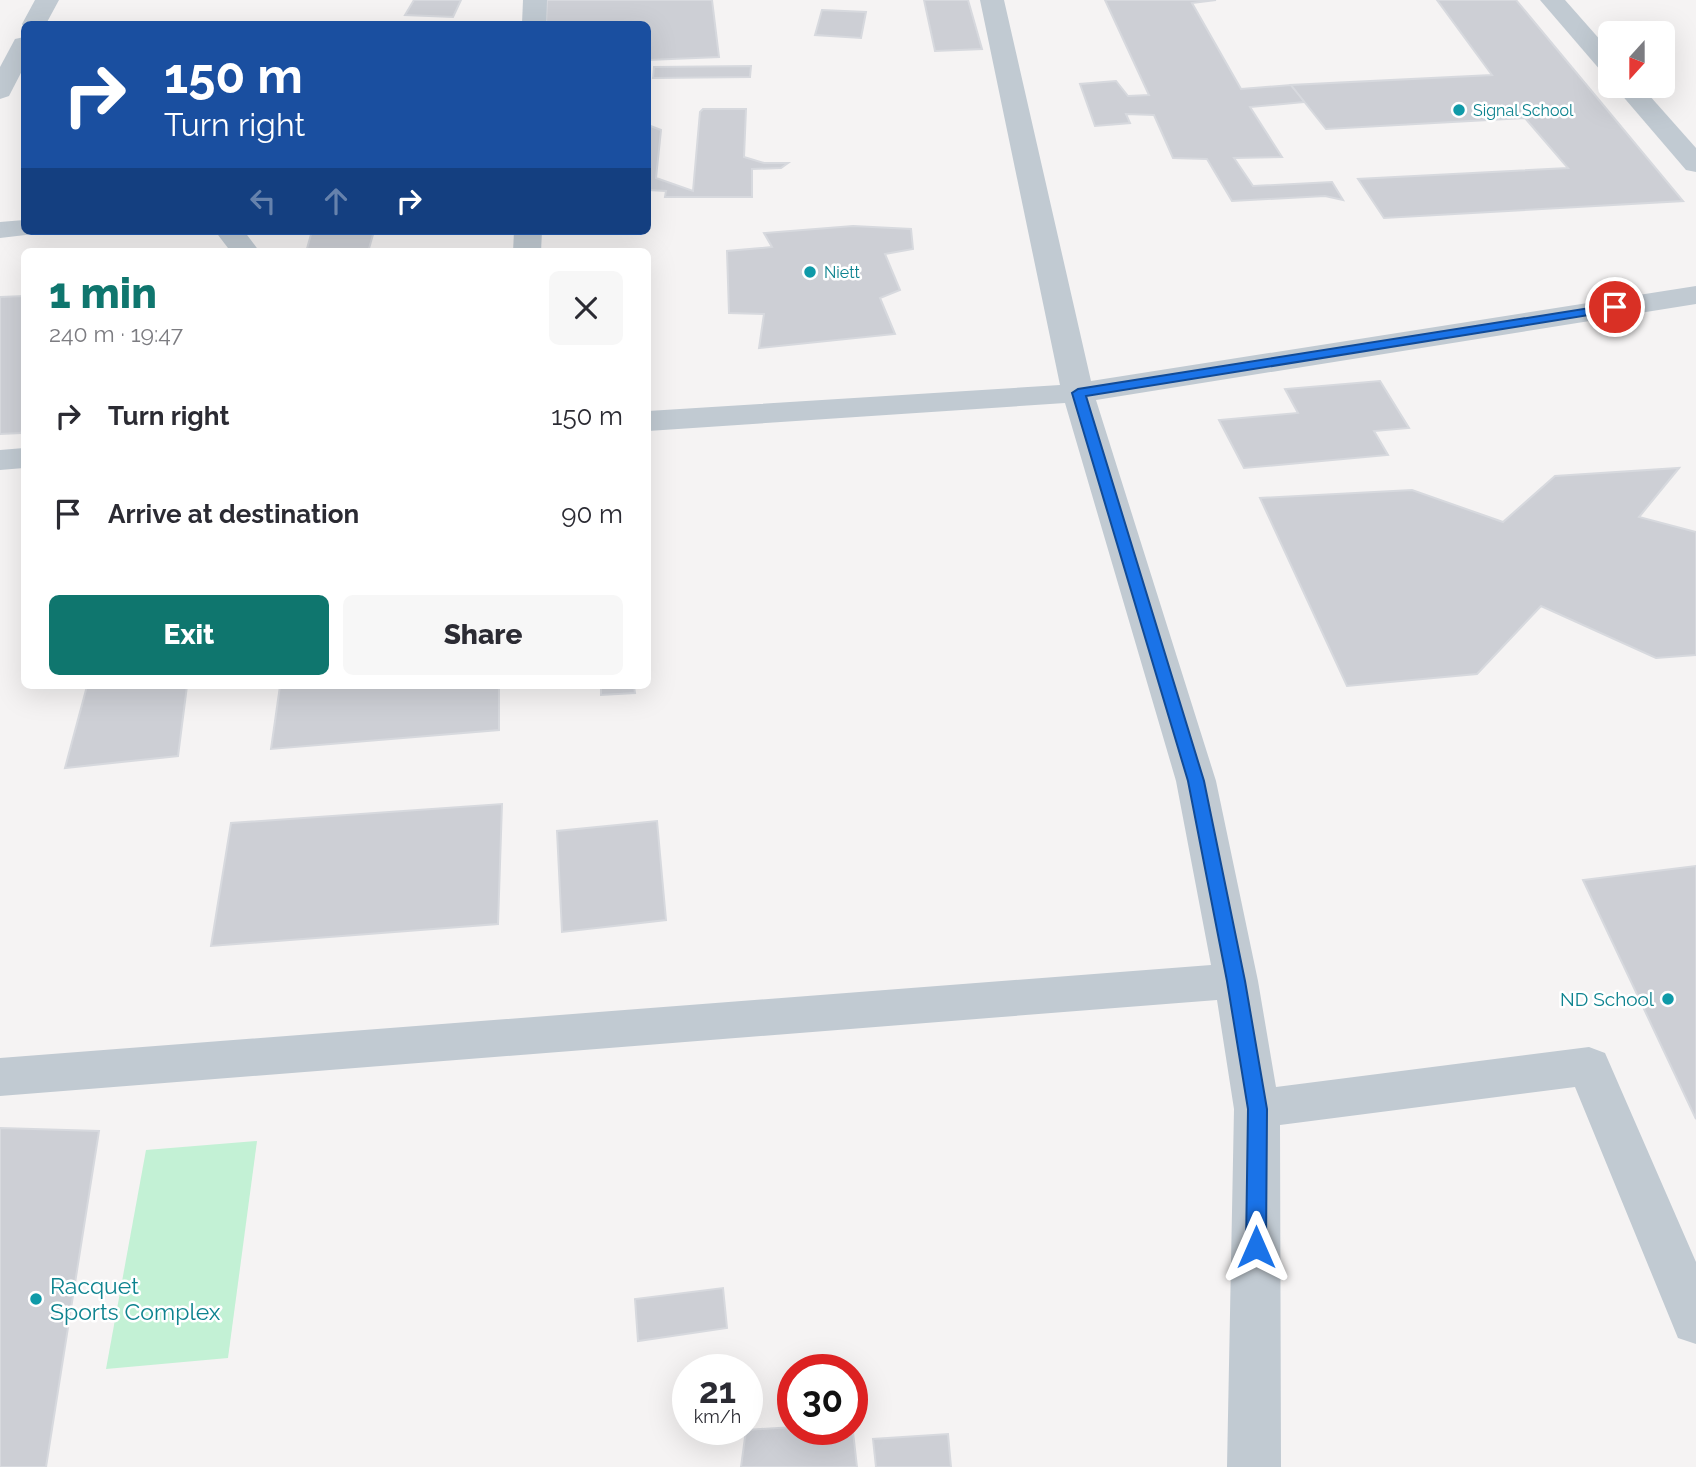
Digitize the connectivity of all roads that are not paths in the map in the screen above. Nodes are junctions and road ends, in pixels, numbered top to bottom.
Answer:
1 (47, 0) edge
2 (535, 0) edge
3 (992, 0) edge
4 (1552, 0) edge
5 (36, 21) edge
6 (534, 21) edge
7 (21, 50) edge
8 (1598, 52) edge
9 (0, 91) edge
10 (1638, 98) edge
11 (1696, 164) edge
12 (21, 228) edge
13 (0, 230) edge
14 (1696, 295) edge
15 (1078, 393) junction
16 (651, 421) edge
17 (21, 458) edge
18 (0, 460) edge
19 (1236, 981) junction
20 (0, 1077) edge
21 (1257, 1109) junction
22 (1696, 1321) edge
23 (1254, 1467) edge

1 - 5 street
2 - 6 street
3 - 15 street
4 - 8 street
7 - 9 street
10 - 11 street
12 - 13 street
14 - 15 street
15 - 16 street
15 - 19 street
17 - 18 street
19 - 20 street
19 - 21 street
21 - 22 street
21 - 23 street

